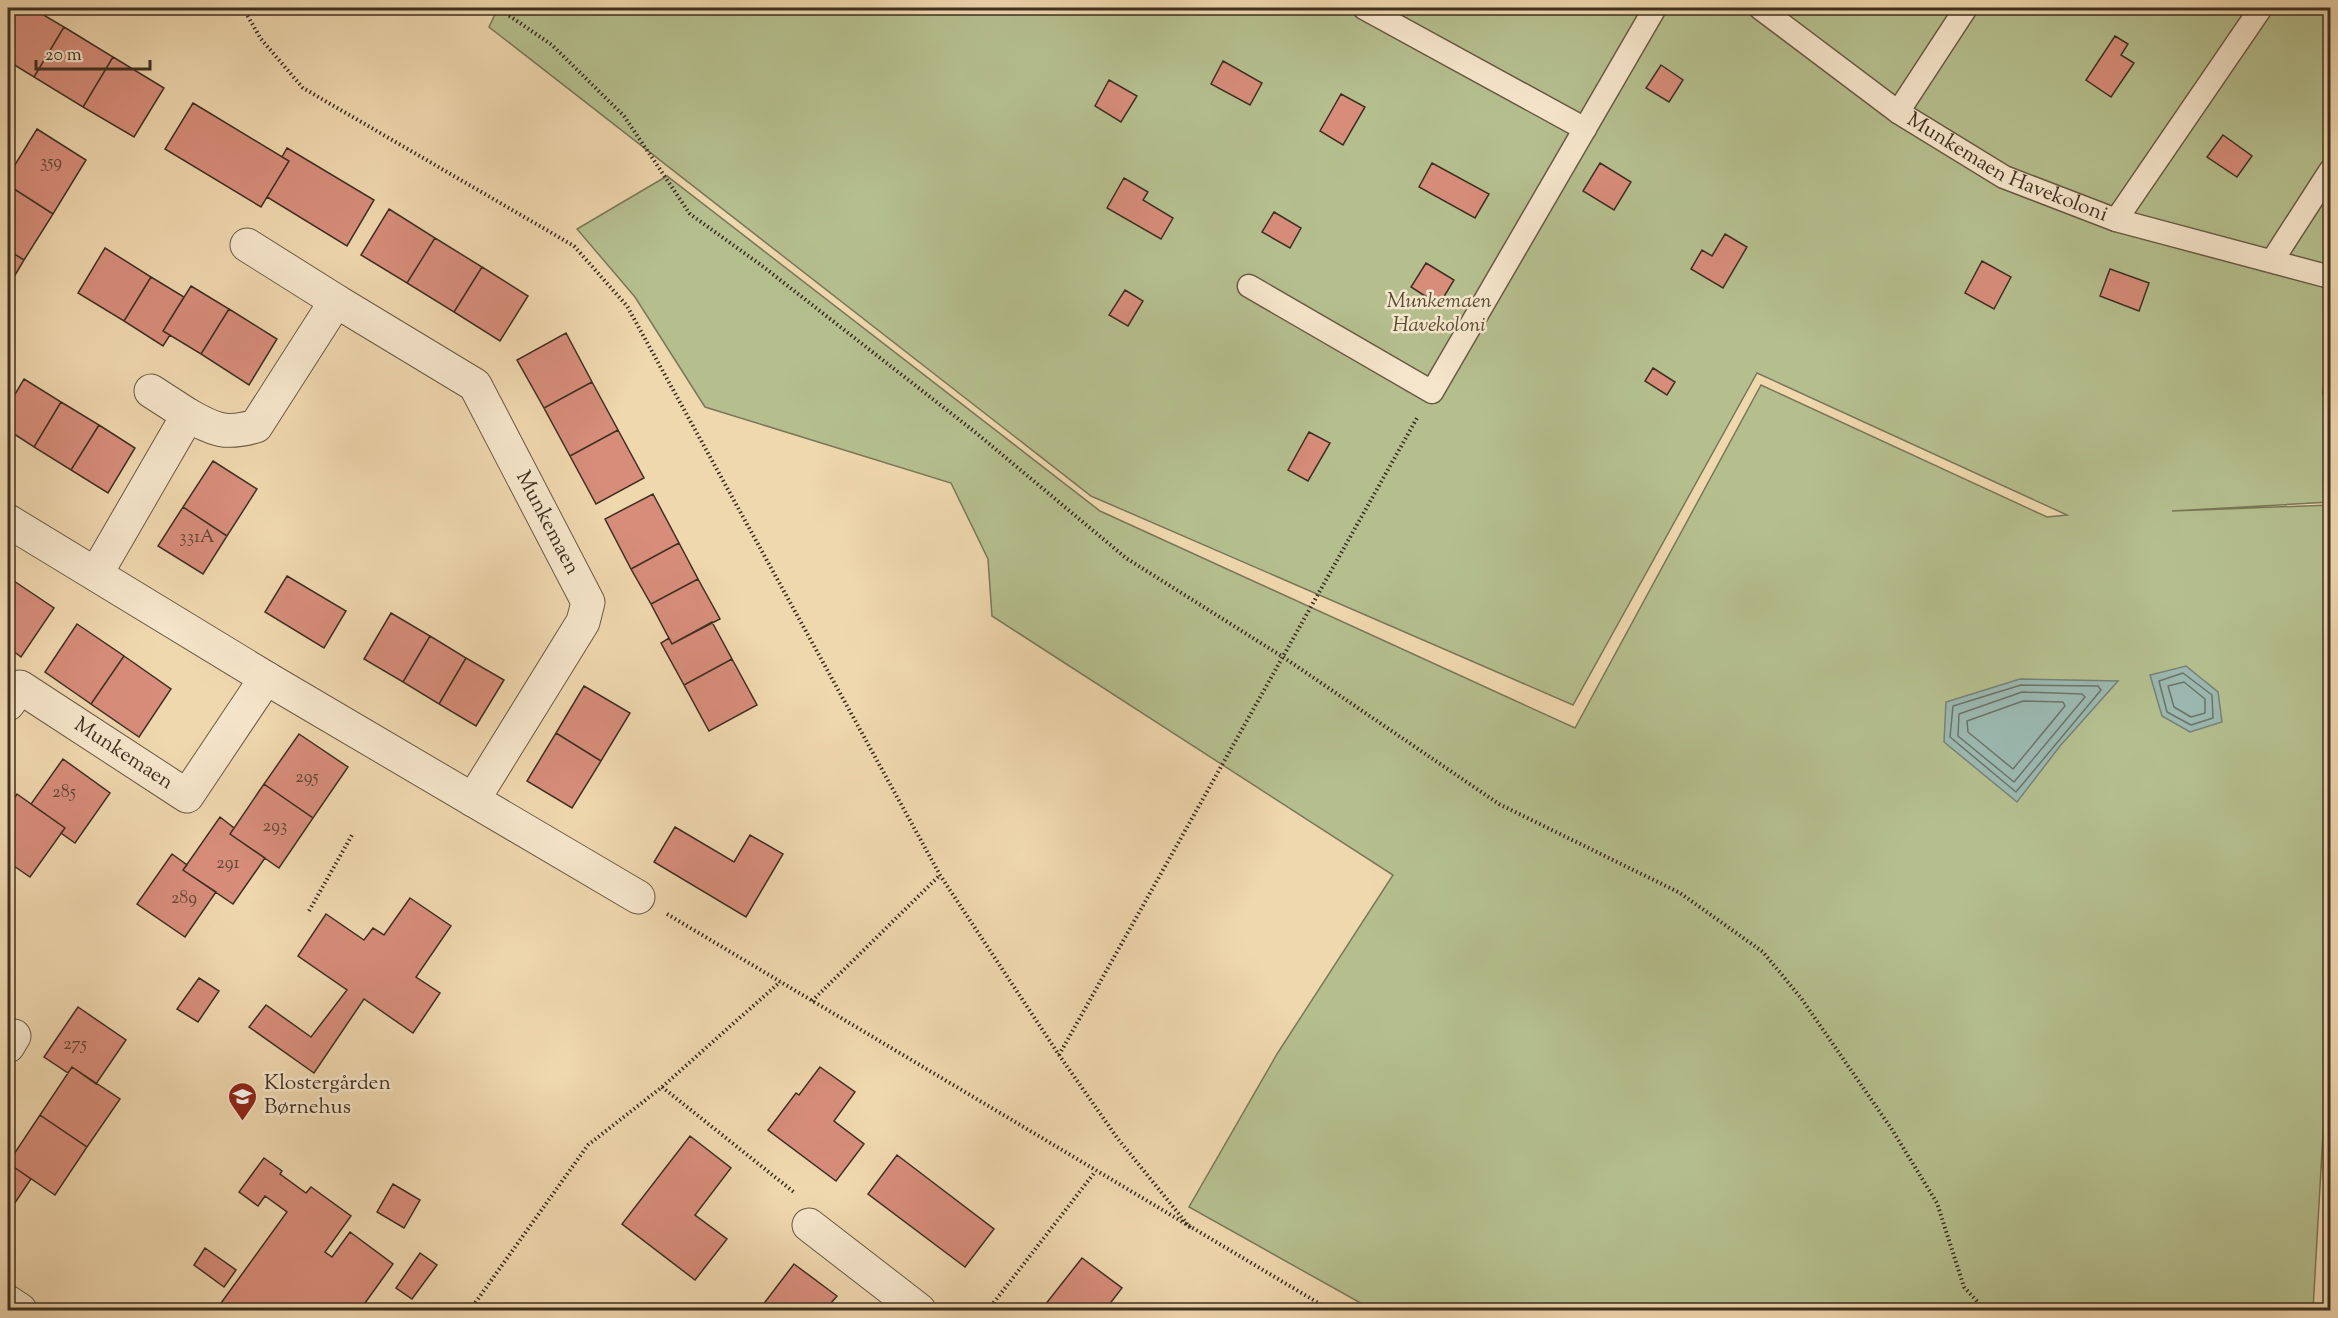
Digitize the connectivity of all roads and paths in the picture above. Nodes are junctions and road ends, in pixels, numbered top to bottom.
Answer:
1 (243, 8) edge
2 (498, 8) edge
3 (1364, 8) edge
4 (1655, 8) edge
5 (1760, 8) edge
6 (1966, 8) edge
7 (2261, 8) edge
8 (1898, 111) junction
9 (1585, 129) junction
10 (2331, 171) edge
11 (2116, 220) junction
12 (247, 244) dead end
13 (2272, 261) junction
14 (2331, 277) edge
15 (1250, 286) dead end
16 (336, 301) junction
17 (151, 391) dead end
18 (1432, 392) junction
19 (188, 415) junction
20 (8, 521) edge
21 (96, 574) junction
22 (1283, 657) junction
23 (266, 678) junction
24 (8, 704) edge
25 (473, 800) junction
26 (352, 835) dead end
27 (940, 875) junction
28 (638, 897) joint
29 (309, 911) dead end
30 (780, 982) junction
31 (812, 1001) junction
32 (1059, 1055) junction
33 (662, 1087) junction
34 (1095, 1172) junction
35 (809, 1225) joint
36 (1192, 1230) junction
37 (8, 1302) edge
38 (20, 1311) edge
39 (470, 1311) edge
40 (920, 1311) edge
41 (988, 1311) edge
42 (1330, 1311) edge
43 (1985, 1311) edge

1 - 27 path
2 - 22 path
3 - 9 lane
4 - 9 lane
5 - 8 lane, Munkemaen Havekoloni
6 - 8 lane, Munkemaen Havekoloni
7 - 11 lane, Munkemaen Havekoloni
8 - 11 lane, Munkemaen Havekoloni
9 - 18 lane
10 - 13 lane
11 - 13 lane, Munkemaen Havekoloni
12 - 16 street, Munkemaen
13 - 14 lane, Munkemaen Havekoloni
15 - 18 lane
16 - 19 street
16 - 25 street, Munkemaen
17 - 19 street
18 - 22 path
19 - 21 street
20 - 21 street
21 - 23 street
22 - 32 path
22 - 43 path
23 - 24 street, Munkemaen
23 - 25 street
25 - 28 street
26 - 29 path
27 - 31 path
27 - 32 path
28 - 30 path
30 - 31 path
30 - 33 path
31 - 34 path
32 - 36 path
33 - 35 path
33 - 39 path
34 - 36 path
34 - 41 path
35 - 40 street
36 - 42 path
37 - 38 street

